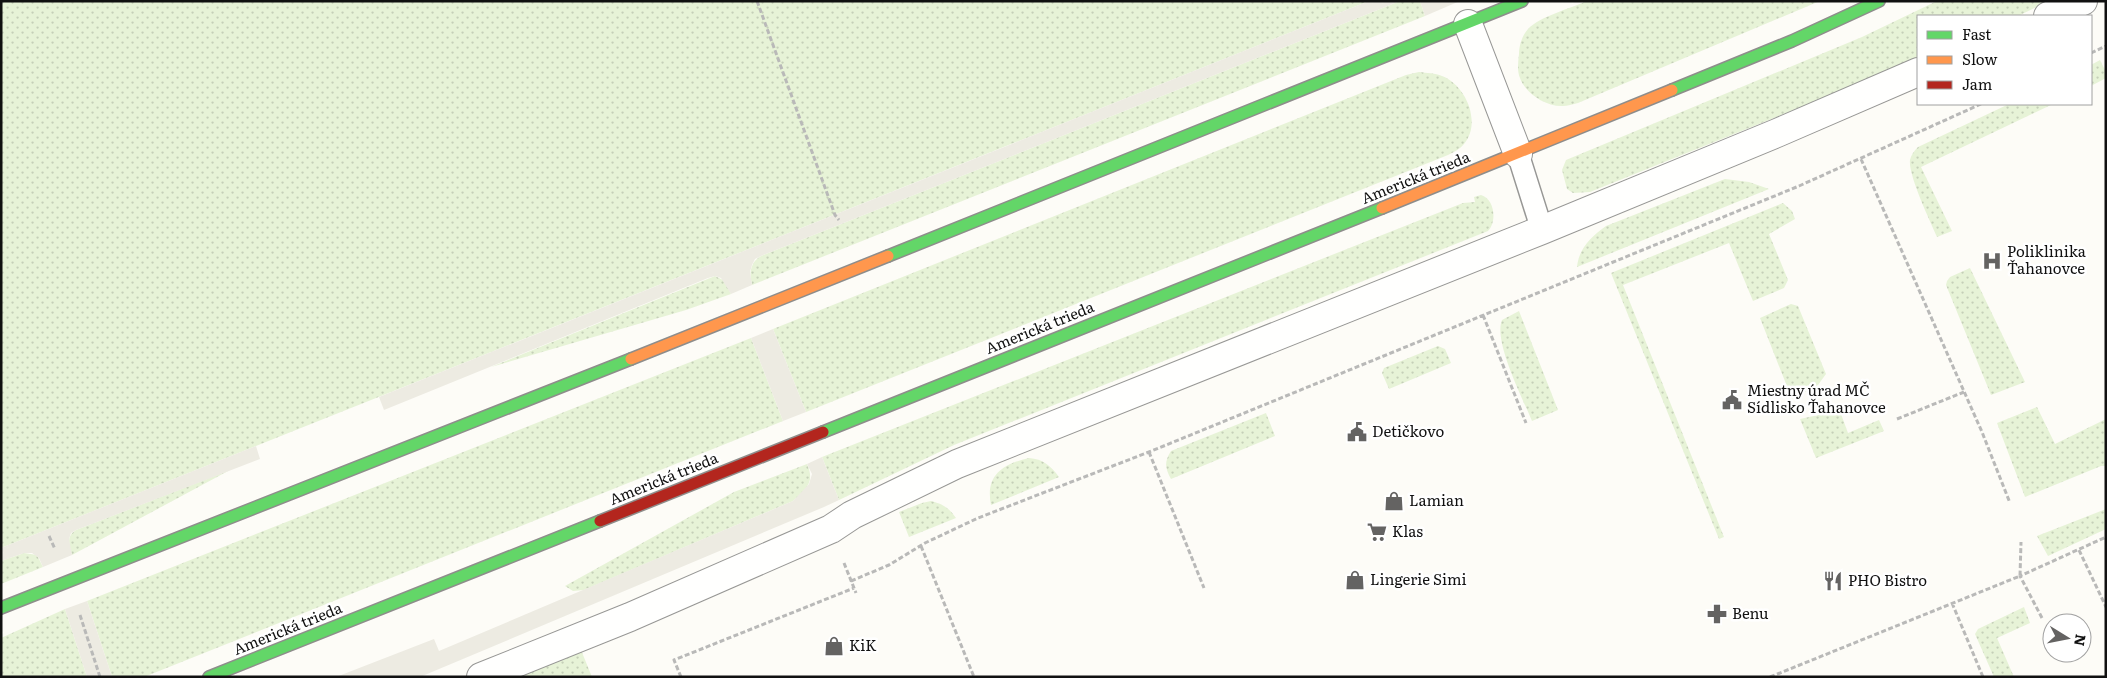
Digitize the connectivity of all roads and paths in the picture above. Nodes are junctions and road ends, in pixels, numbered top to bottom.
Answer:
1 (757, 1) edge
2 (1522, 1) edge
3 (1879, 1) edge
4 (2083, 1) edge
5 (2050, 15) edge
6 (1468, 24) junction
7 (2106, 46) edge
8 (2092, 53) edge
9 (1917, 72) edge
10 (1979, 105) edge
11 (1518, 154) junction
12 (1861, 159) junction
13 (839, 220) dead end
14 (1542, 230) junction
15 (1483, 315) junction
16 (1964, 392) junction
17 (1897, 419) dead end
18 (1526, 423) dead end
19 (1149, 452) junction
20 (2010, 503) dead end
21 (2106, 537) edge
22 (2021, 542) dead end
23 (921, 546) junction
24 (2079, 550) junction
25 (2020, 576) junction
26 (851, 581) dead end
27 (854, 588) dead end
28 (1204, 588) dead end
29 (1952, 603) junction
30 (1, 608) edge
31 (2106, 608) edge
32 (80, 614) dead end
33 (2042, 618) dead end
34 (100, 677) edge
35 (210, 677) edge
36 (480, 677) edge
37 (681, 677) edge
38 (974, 677) edge
39 (1770, 677) edge
40 (1983, 677) edge

1 - 13 path
2 - 6 street
3 - 11 street, Americká trieda
4 - 5 street
6 - 11 street
6 - 30 street
7 - 8 path
9 - 14 street
10 - 12 path
11 - 14 lane
11 - 35 street, Americká trieda
12 - 15 path
12 - 16 path
14 - 36 street
15 - 18 path
15 - 19 path
16 - 17 path
16 - 20 path
19 - 23 path
19 - 28 path
21 - 24 path
22 - 25 path
23 - 26 path
23 - 38 path
24 - 25 path
24 - 31 path
25 - 29 path
25 - 33 path
27 - 37 path
29 - 39 path
29 - 40 path
32 - 34 path

